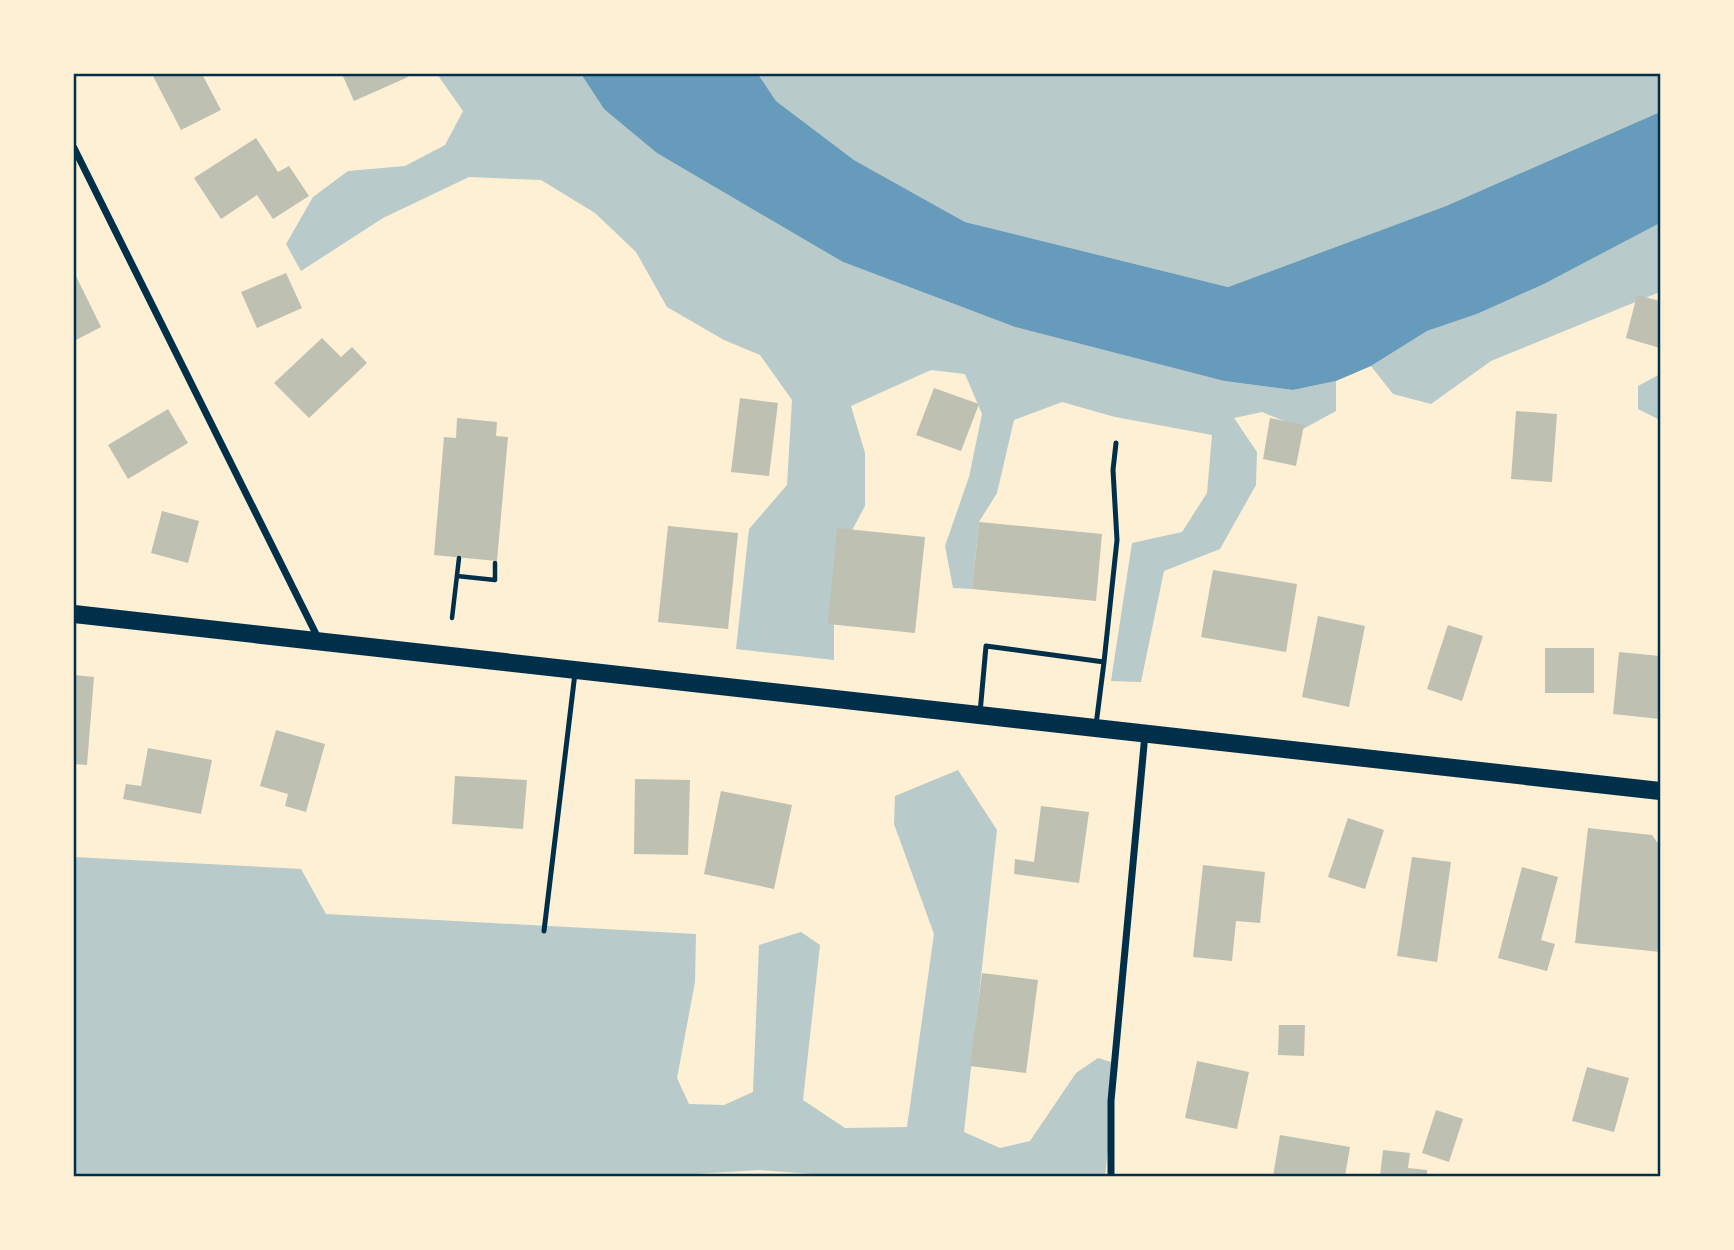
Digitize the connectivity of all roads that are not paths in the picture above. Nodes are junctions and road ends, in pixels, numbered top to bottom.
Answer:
1 (74, 148) edge
2 (1116, 443) dead end
3 (74, 614) edge
4 (320, 642) junction
5 (1104, 662) junction
6 (575, 670) junction
7 (980, 715) junction
8 (1096, 728) junction
9 (1145, 734) junction
10 (1661, 791) edge
11 (544, 931) dead end
12 (1111, 1177) edge

1 - 4 street
2 - 5 lane
3 - 4 main road
4 - 6 main road
5 - 7 lane
5 - 8 lane
6 - 7 main road
6 - 11 lane
7 - 8 main road
8 - 9 main road
9 - 10 main road
9 - 12 street

